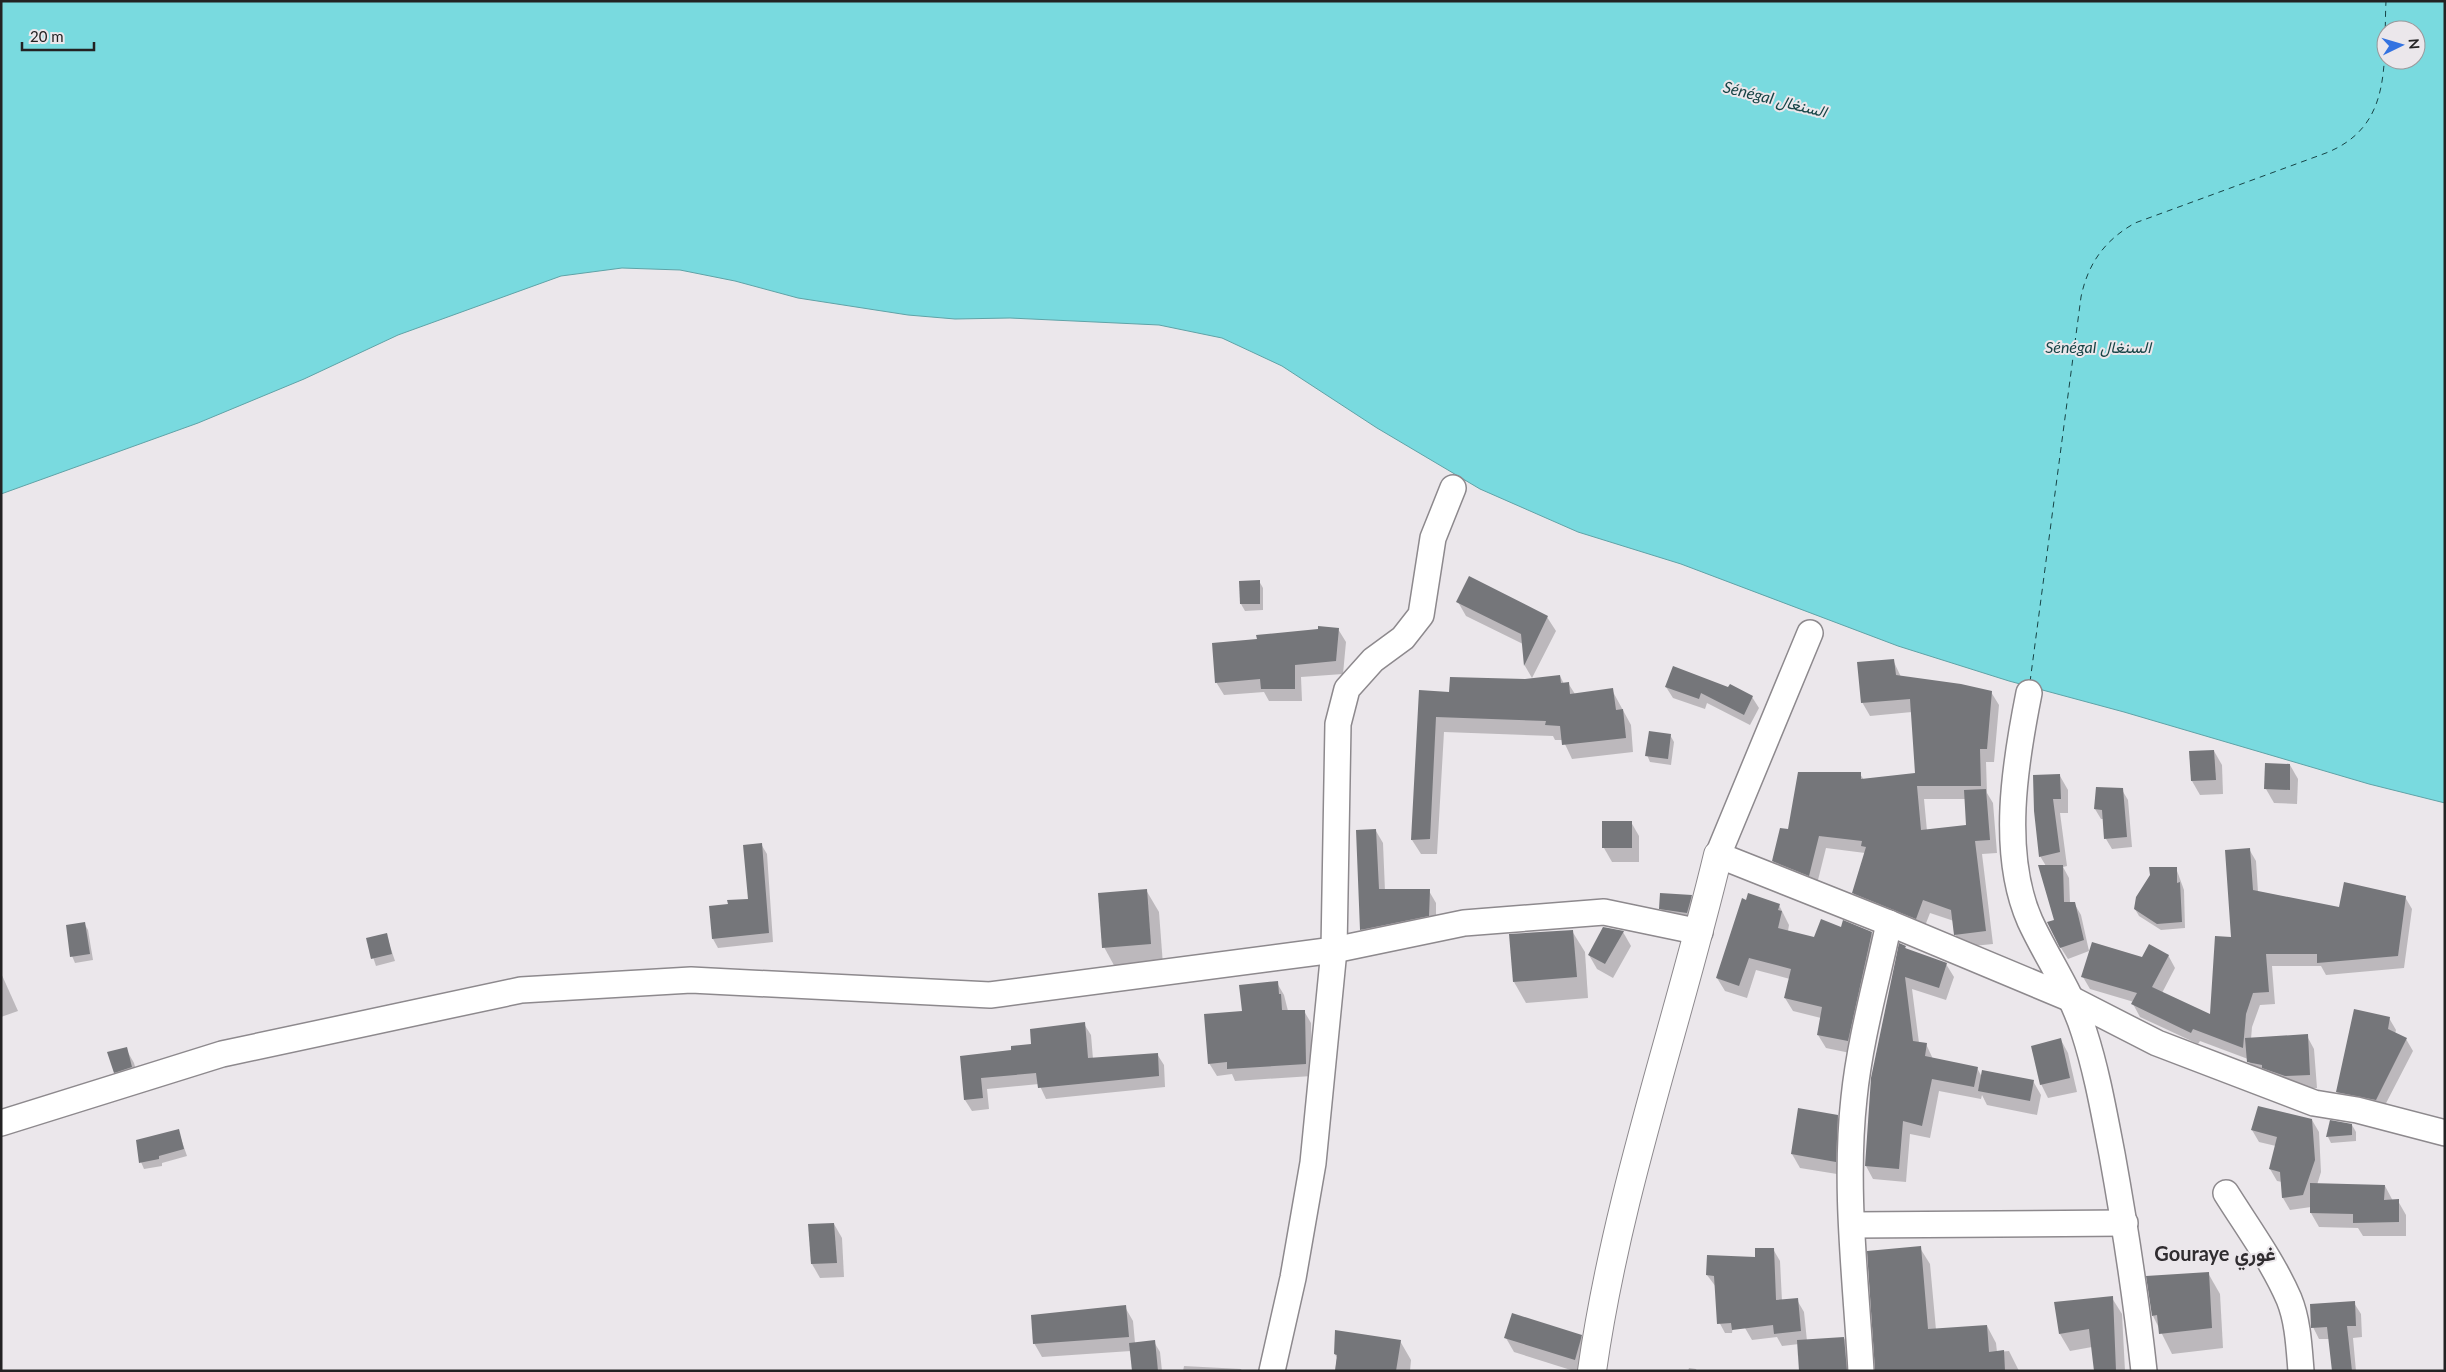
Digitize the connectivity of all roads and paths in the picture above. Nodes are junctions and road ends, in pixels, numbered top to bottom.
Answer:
1 (1453, 488) dead end
2 (1810, 634) dead end
3 (2028, 693) dead end
4 (1718, 855) junction
5 (1890, 923) junction
6 (1700, 932) junction
7 (1334, 950) junction
8 (2071, 999) junction
9 (1, 1123) edge
10 (2445, 1133) edge
11 (2226, 1193) dead end
12 (2125, 1223) junction
13 (1853, 1225) junction
14 (1272, 1371) edge
15 (1592, 1371) edge
16 (1861, 1371) edge
17 (2144, 1371) edge
18 (2301, 1371) edge

1 - 7 street
2 - 4 street
3 - 8 street
4 - 5 street
4 - 6 main road
5 - 8 street
5 - 13 street
6 - 7 street
6 - 15 main road
7 - 9 street
7 - 14 street
8 - 10 street
8 - 12 street
11 - 18 street
12 - 13 street
12 - 17 street
13 - 16 street

